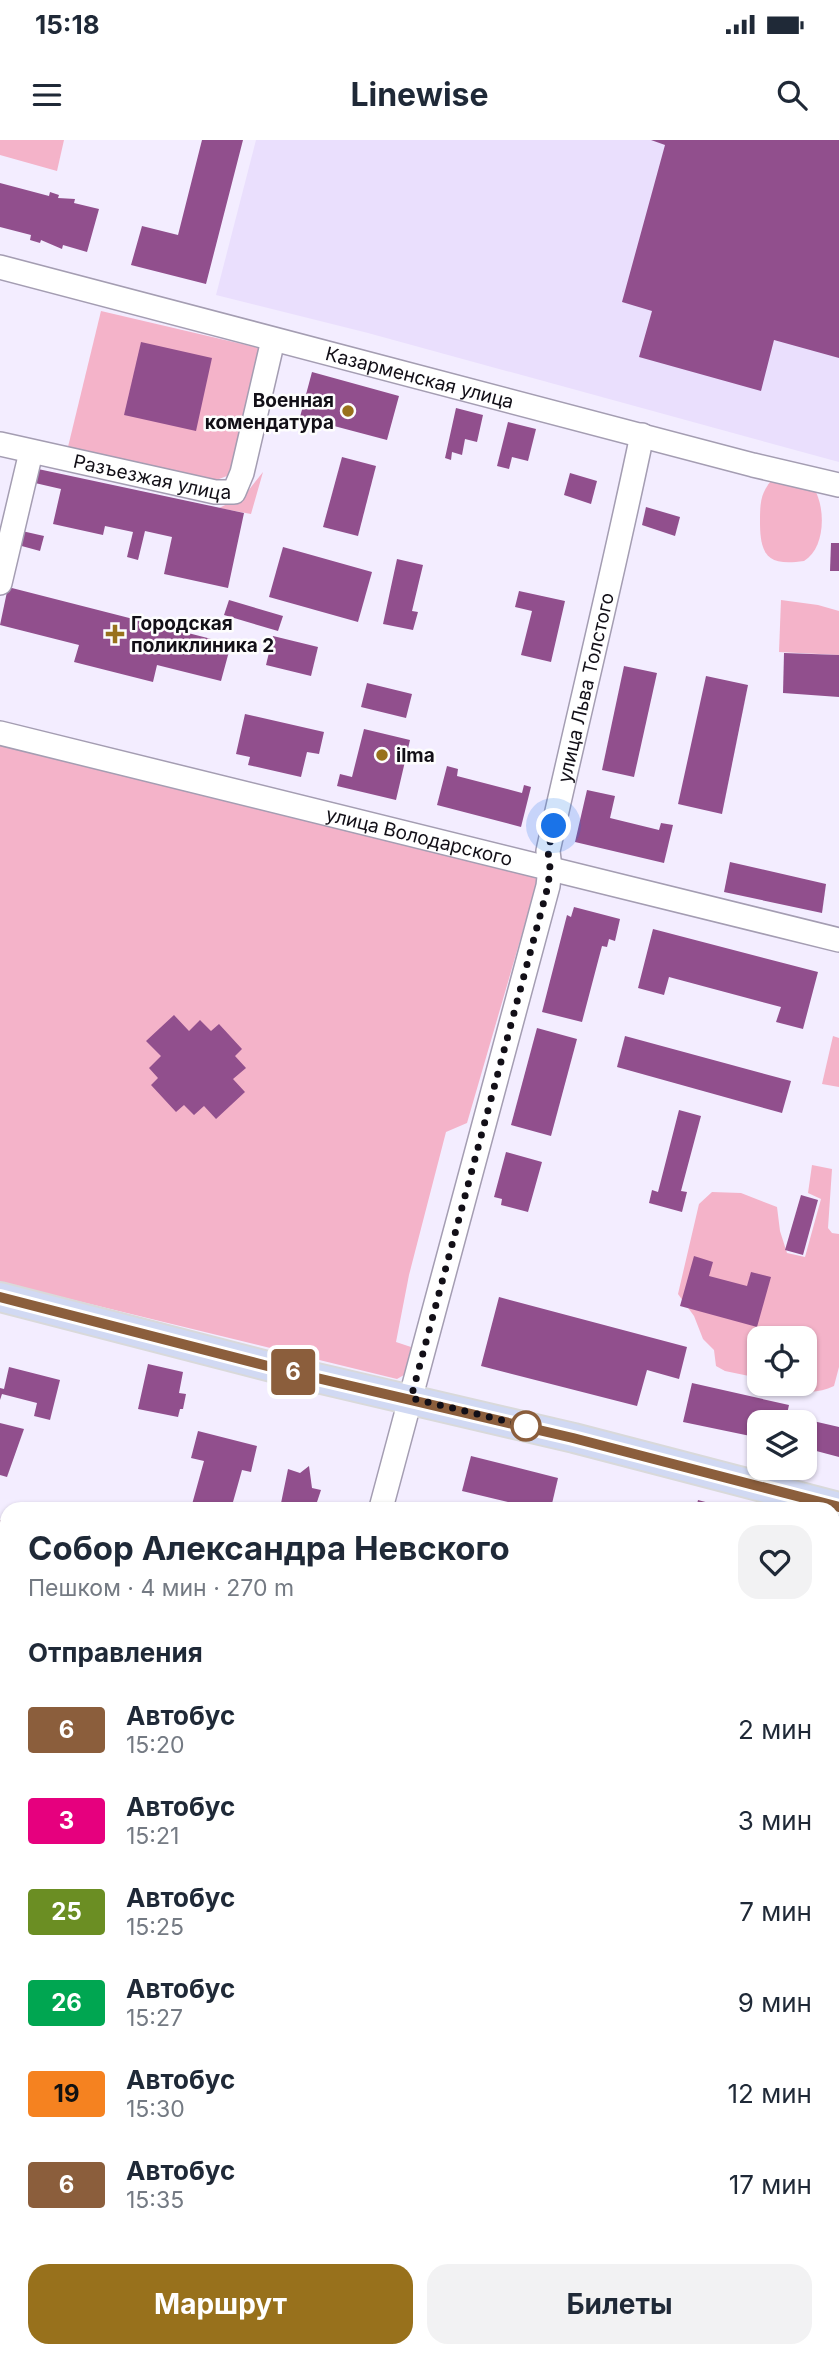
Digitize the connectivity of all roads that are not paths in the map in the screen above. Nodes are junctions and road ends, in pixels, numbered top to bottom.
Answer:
1 (0, 267) edge
2 (273, 340) junction
3 (642, 435) junction
4 (0, 444) edge
5 (31, 452) junction
6 (839, 485) edge
7 (0, 583) edge
8 (0, 733) edge
9 (550, 868) junction
10 (839, 940) edge
11 (0, 1297) edge
12 (411, 1398) junction
13 (383, 1502) edge
14 (819, 1502) edge

1 - 2 street, Казарменская улица
2 - 3 street, Казарменская улица
2 - 5 street, Разъезжая улица
3 - 6 street, Казарменская улица
3 - 9 street, улица Льва Толстого
4 - 5 street, Разъезжая улица
5 - 7 street
8 - 9 street, улица Володарского
9 - 10 street, улица Володарского
9 - 12 street, улица Льва Толстого
11 - 12 main road
12 - 13 street, улица Льва Толстого
12 - 14 main road

